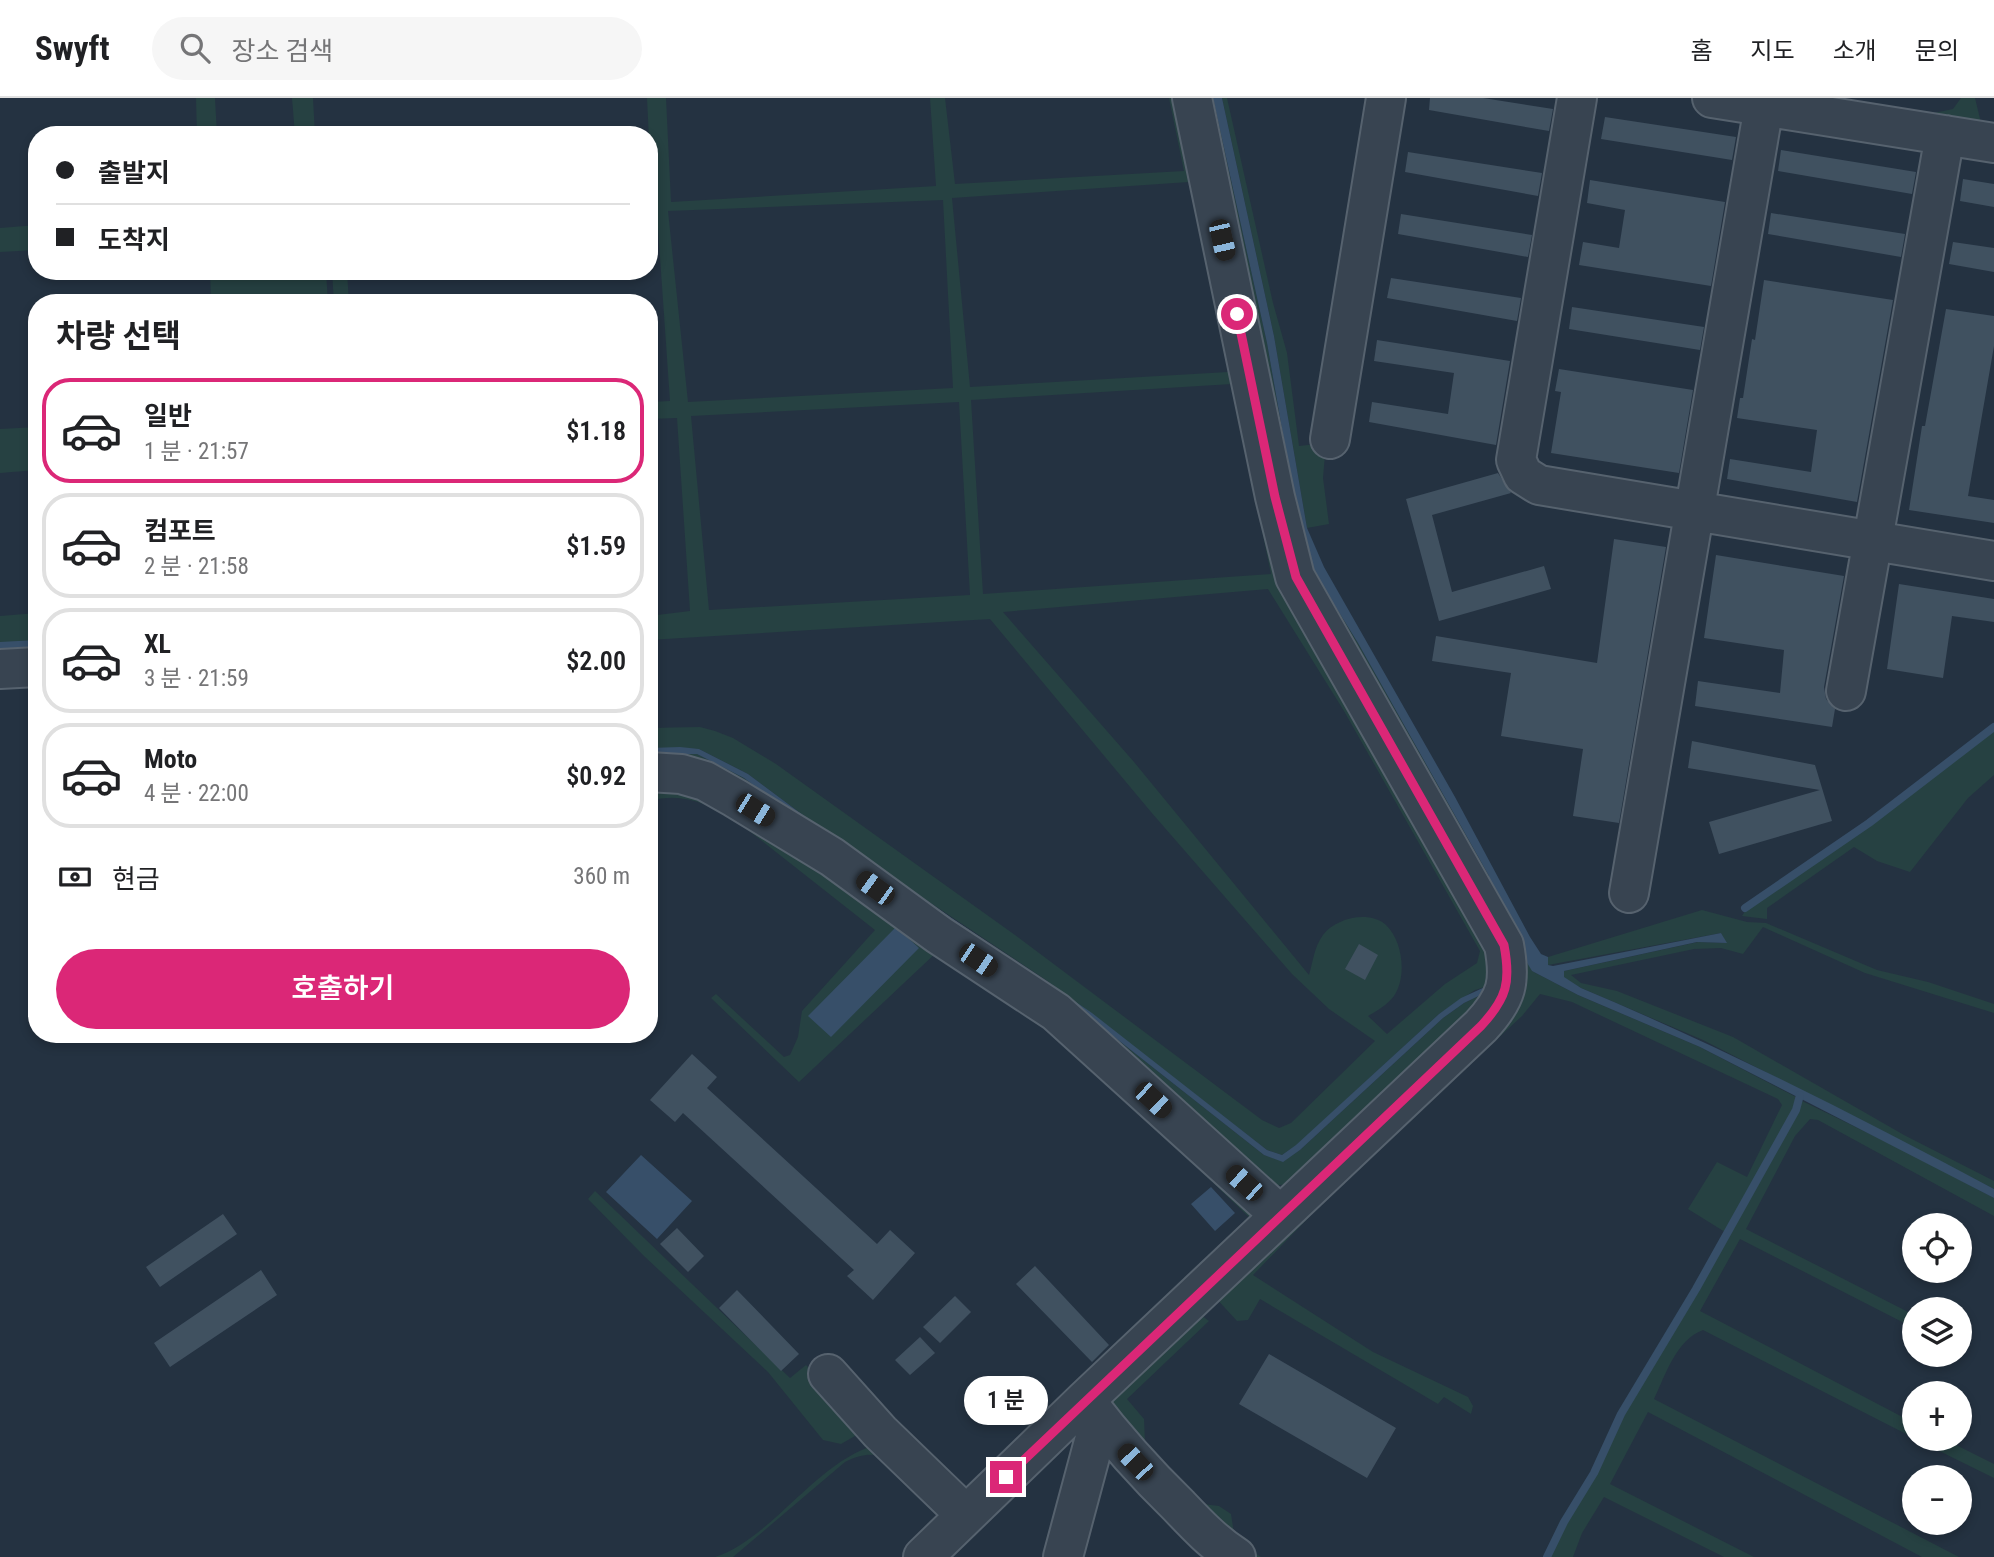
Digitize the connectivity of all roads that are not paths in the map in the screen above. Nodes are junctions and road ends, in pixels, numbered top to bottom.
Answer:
1 (1192, 98) edge
2 (1386, 98) edge
3 (1577, 98) edge
4 (1712, 98) edge
5 (1764, 106) junction
6 (1945, 135) junction
7 (1994, 143) edge
8 (1330, 439) dead end
9 (1694, 510) junction
10 (1874, 541) junction
11 (1994, 561) edge
12 (28, 667) edge
13 (0, 669) edge
14 (1846, 691) dead end
15 (658, 773) edge
16 (1629, 893) dead end
17 (1280, 1215) junction
18 (828, 1374) dead end
19 (1092, 1410) junction
20 (966, 1515) junction
21 (923, 1557) edge
22 (1063, 1557) edge
23 (1236, 1557) edge

1 - 17 street
2 - 8 street
3 - 9 street
4 - 5 street
5 - 6 street
5 - 9 street
6 - 7 street
6 - 10 street
9 - 10 street
9 - 16 street
10 - 11 street
10 - 14 street
12 - 13 street
15 - 17 street
17 - 19 street
18 - 20 street
19 - 20 street
19 - 22 street
19 - 23 street
20 - 21 street

